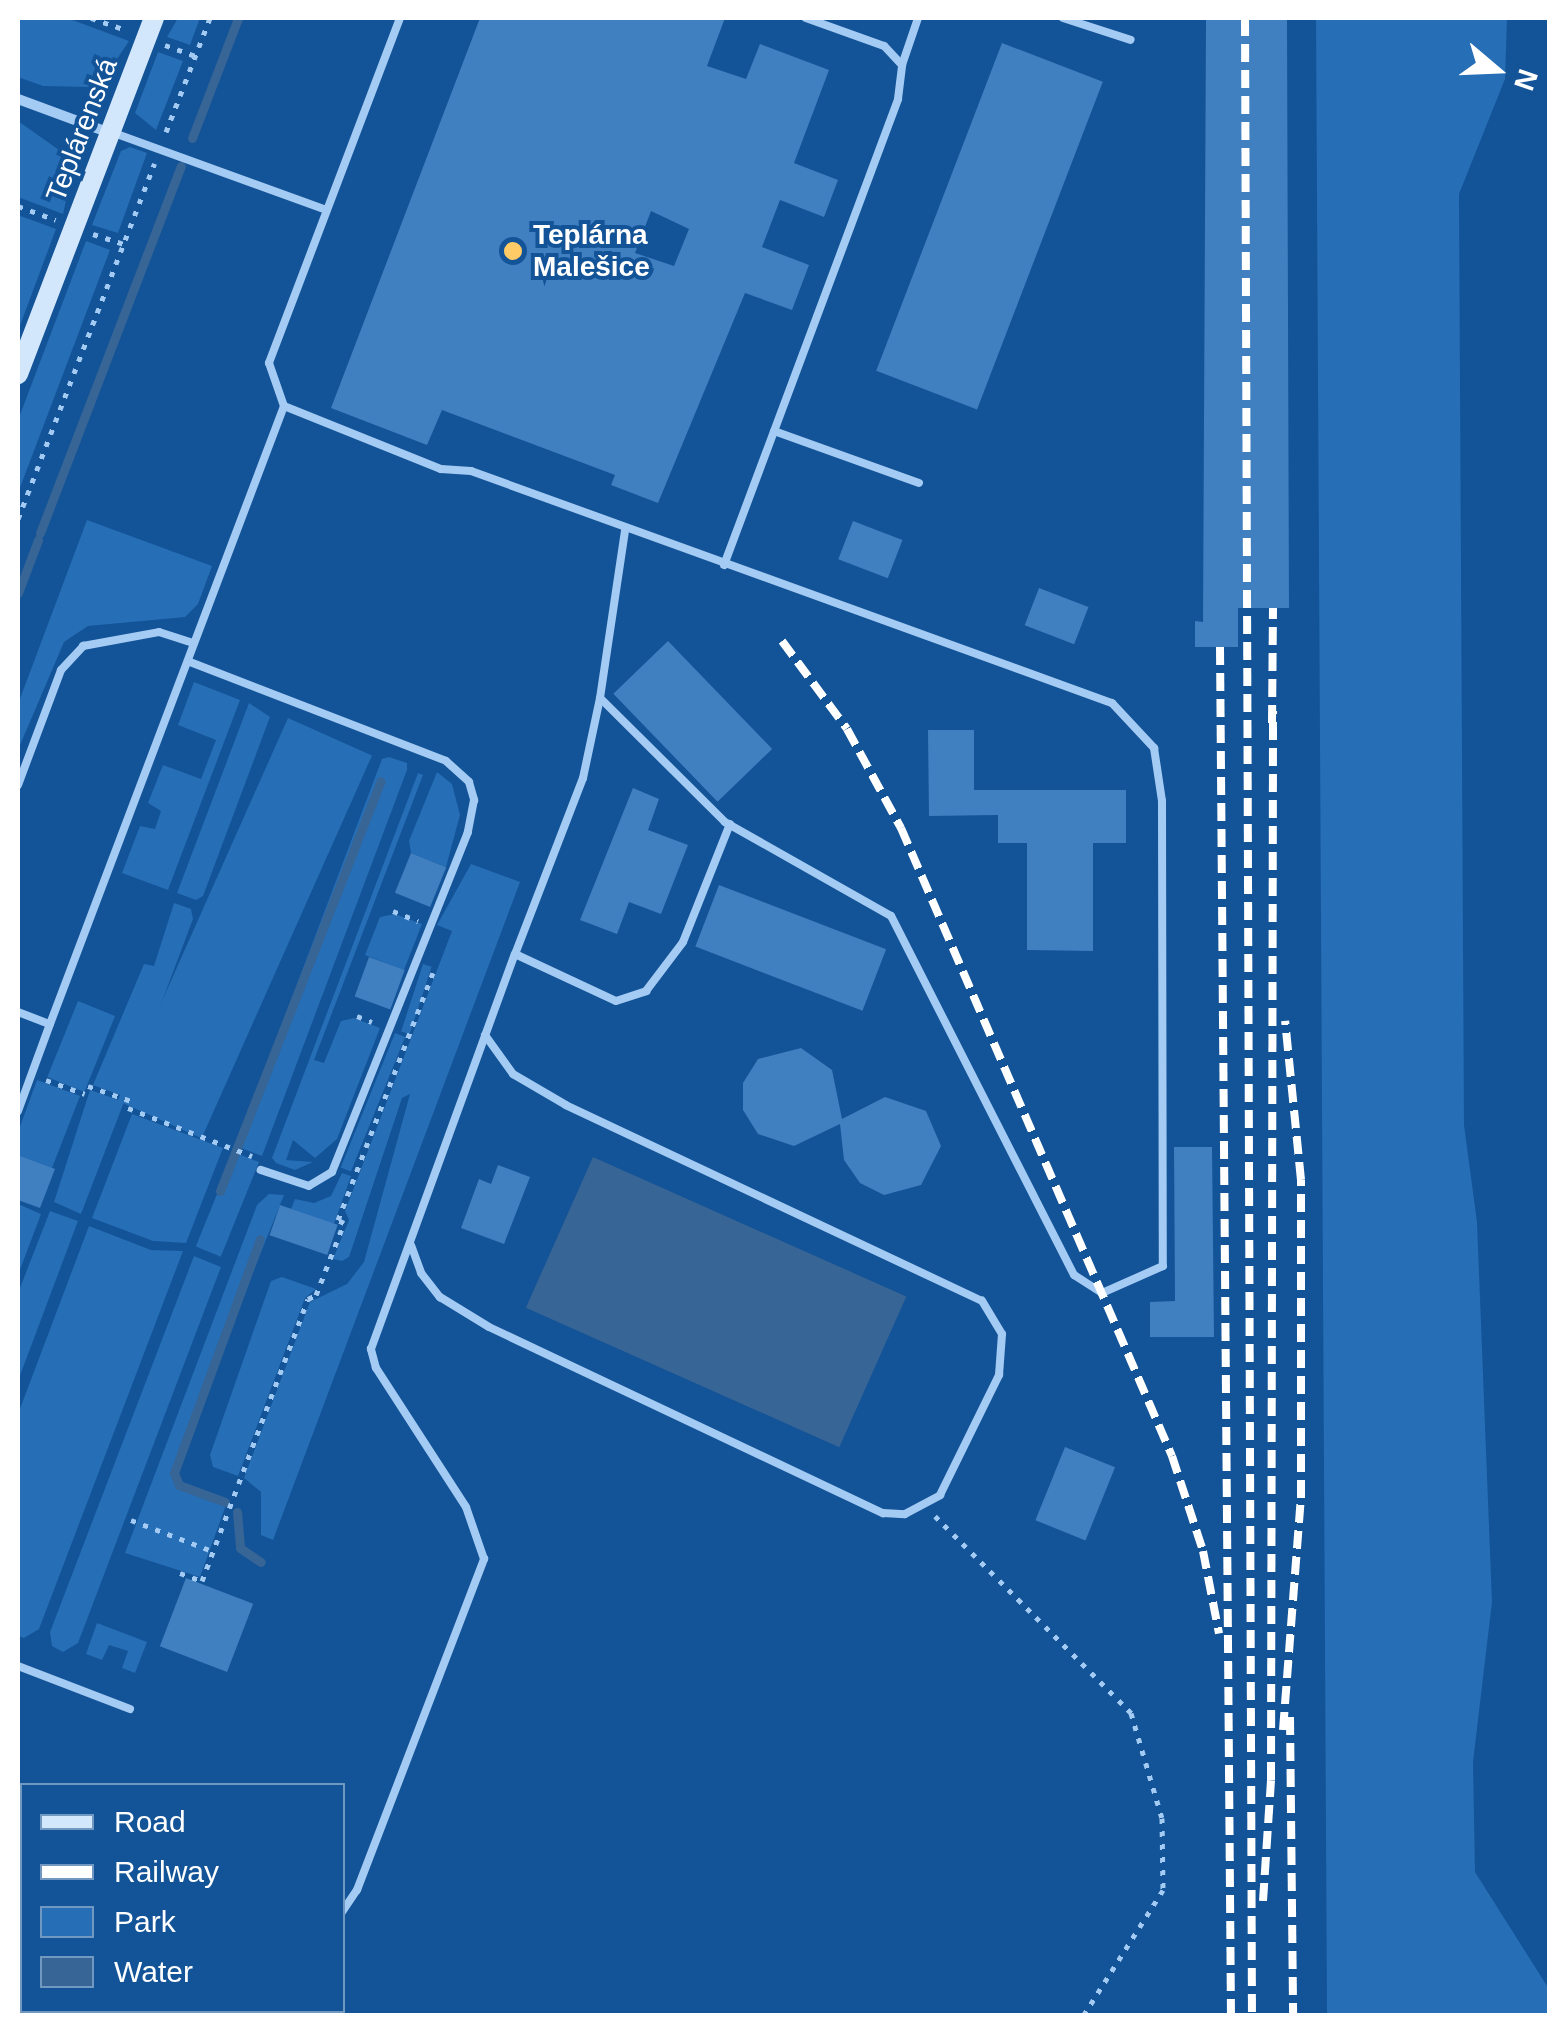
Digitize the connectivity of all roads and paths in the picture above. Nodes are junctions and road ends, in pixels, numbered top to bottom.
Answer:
1 (90, 18) edge
2 (154, 18) edge
3 (166, 18) edge
4 (210, 18) edge
5 (400, 18) edge
6 (806, 18) edge
7 (918, 18) edge
8 (1063, 18) edge
9 (131, 32) dead end
10 (1131, 40) dead end
11 (162, 44) dead end
12 (196, 56) junction
13 (902, 66) junction
14 (132, 77) junction
15 (18, 100) edge
16 (166, 132) dead end
17 (110, 133) junction
18 (157, 156) dead end
19 (18, 206) edge
20 (327, 210) junction
21 (58, 222) dead end
22 (89, 233) dead end
23 (123, 244) junction
24 (18, 374) edge
25 (284, 406) junction
26 (774, 431) junction
27 (919, 484) dead end
28 (18, 519) edge
29 (625, 530) junction
30 (724, 565) junction
31 (192, 643) junction
32 (190, 662) junction
33 (600, 698) junction
34 (18, 784) edge
35 (730, 824) junction
36 (393, 911) dead end
37 (431, 926) junction
38 (515, 954) junction
39 (436, 968) dead end
40 (18, 1012) edge
41 (50, 1024) junction
42 (485, 1034) junction
43 (31, 1075) junction
44 (88, 1086) dead end
45 (85, 1094) dead end
46 (18, 1111) edge
47 (263, 1166) joint
48 (411, 1244) junction
49 (926, 1506) junction
50 (131, 1520) dead end
51 (214, 1552) junction
52 (180, 1573) dead end
53 (18, 1666) edge
54 (130, 1709) dead end
55 (345, 1908) edge
56 (1083, 2016) edge

1 - 9 path
2 - 14 street, Teplárenská
3 - 14 lane
4 - 12 path
5 - 20 lane
6 - 13 lane
7 - 13 lane
8 - 10 lane
11 - 12 path
12 - 16 path
13 - 26 lane
14 - 17 street, Teplárenská
15 - 17 street
17 - 20 lane
17 - 24 street, Teplárenská
18 - 23 path
19 - 21 path
20 - 25 lane
22 - 23 path
23 - 28 path
25 - 29 lane
25 - 31 lane
26 - 27 lane
26 - 30 lane
29 - 30 lane
29 - 33 lane
30 - 35 lane
31 - 32 lane
31 - 34 lane
32 - 37 lane
32 - 41 lane
33 - 35 lane
33 - 38 lane
35 - 38 lane
36 - 37 path
37 - 47 lane
38 - 42 lane
39 - 51 path
40 - 41 lane
41 - 43 lane
42 - 48 lane
42 - 49 lane
43 - 45 path
43 - 46 lane
44 - 47 path
48 - 49 lane
48 - 55 lane
49 - 56 path
50 - 51 path
51 - 52 path
53 - 54 lane

